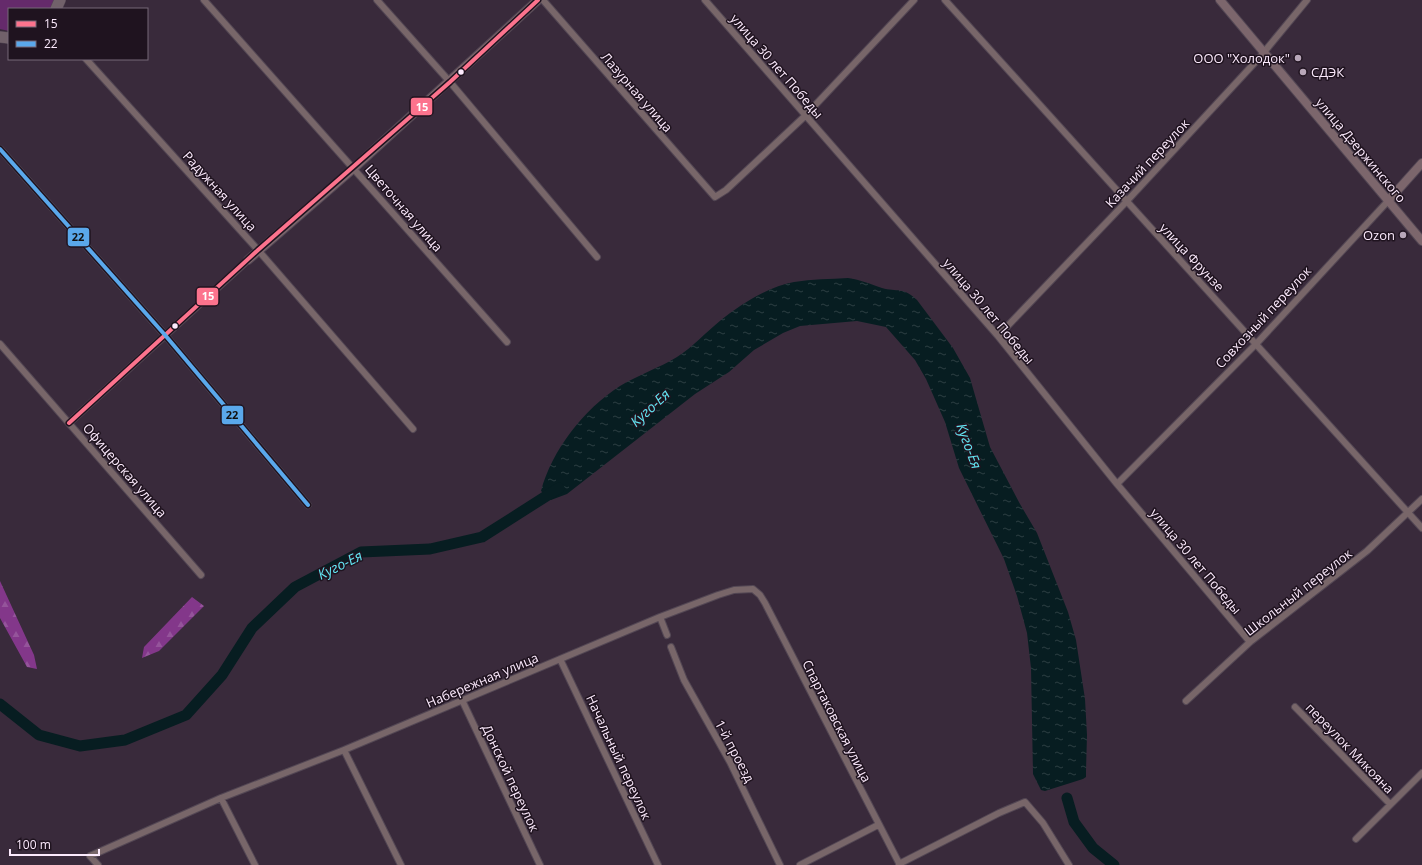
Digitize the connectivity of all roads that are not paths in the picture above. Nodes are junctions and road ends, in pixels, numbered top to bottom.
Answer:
1 (204, 0) edge
2 (377, 0) edge
3 (538, 0) edge
4 (543, 0) edge
5 (705, 0) edge
6 (914, 0) edge
7 (945, 0) edge
8 (1220, 0) edge
9 (1307, 0) edge
10 (1264, 52) junction
11 (87, 60) edge
12 (450, 82) junction
13 (805, 116) junction
14 (0, 149) edge
15 (1422, 163) edge
16 (354, 168) junction
17 (1388, 201) junction
18 (1126, 202) junction
19 (1422, 241) edge
20 (258, 250) junction
21 (597, 257) dead end
22 (248, 260) joint
23 (165, 335) junction
24 (998, 336) junction
25 (507, 342) dead end
26 (1256, 343) junction
27 (0, 344) edge
28 (69, 423) junction
29 (413, 429) dead end
30 (1117, 484) junction
31 (1422, 499) edge
32 (308, 505) dead end
33 (1409, 512) junction
34 (1422, 528) edge
35 (201, 575) dead end
36 (753, 589) joint
37 (660, 617) junction
38 (667, 635) dead end
39 (1250, 642) junction
40 (671, 647) dead end
41 (560, 659) junction
42 (462, 700) junction
43 (1186, 701) dead end
44 (1295, 707) dead end
45 (344, 750) junction
46 (1422, 773) edge
47 (221, 798) junction
48 (1390, 804) junction
49 (878, 825) junction
50 (1356, 839) dead end
51 (899, 864) edge
52 (98, 865) edge
53 (255, 865) edge
54 (401, 865) edge
55 (540, 865) edge
56 (658, 865) edge
57 (780, 865) edge
58 (800, 865) edge
59 (1069, 865) edge

1 - 16 street, Цветочная улица
2 - 12 street
3 - 12 street
4 - 13 street, Лазурная улица
5 - 13 street, улица 30 лет Победы
6 - 13 street
7 - 18 street, улица Фрунзе
8 - 10 street, улица Дзержинского
9 - 10 street, Казачий переулок
10 - 17 street, улица Дзержинского
10 - 18 street, Казачий переулок
11 - 20 street, Радужная улица
12 - 16 street
12 - 21 street
13 - 24 street, улица 30 лет Победы
14 - 23 street
15 - 17 street, Совхозный переулок
16 - 20 street
16 - 25 street, Цветочная улица
17 - 19 street, улица Дзержинского
17 - 26 street, Совхозный переулок
18 - 24 street, Казачий переулок
18 - 26 street, улица Фрунзе
20 - 22 street
20 - 29 street, Радужная улица
22 - 23 street
23 - 28 street
23 - 32 street
24 - 30 street, улица 30 лет Победы
26 - 30 street, Совхозный переулок
26 - 33 street, улица Фрунзе
27 - 28 street, Офицерская улица
28 - 35 street, Офицерская улица
30 - 39 street, улица 30 лет Победы
31 - 33 street, Школьный переулок
33 - 34 street, улица Фрунзе
33 - 39 street, Школьный переулок
36 - 37 street, Набережная улица
36 - 49 street, Спартаковская улица
37 - 38 street
37 - 41 street, Набережная улица
39 - 43 street, Школьный переулок
40 - 57 street, 1-й проезд
41 - 42 street, Набережная улица
41 - 56 street, Начальный переулок
42 - 45 street, Набережная улица
42 - 55 street, Донской переулок
44 - 48 street, переулок Микояна
45 - 47 street, Набережная улица
45 - 54 street
46 - 48 street, переулок Микояна
47 - 52 street, Набережная улица
47 - 53 street
48 - 50 street, переулок Микояна
49 - 51 street, Спартаковская улица
49 - 58 street
51 - 59 street

